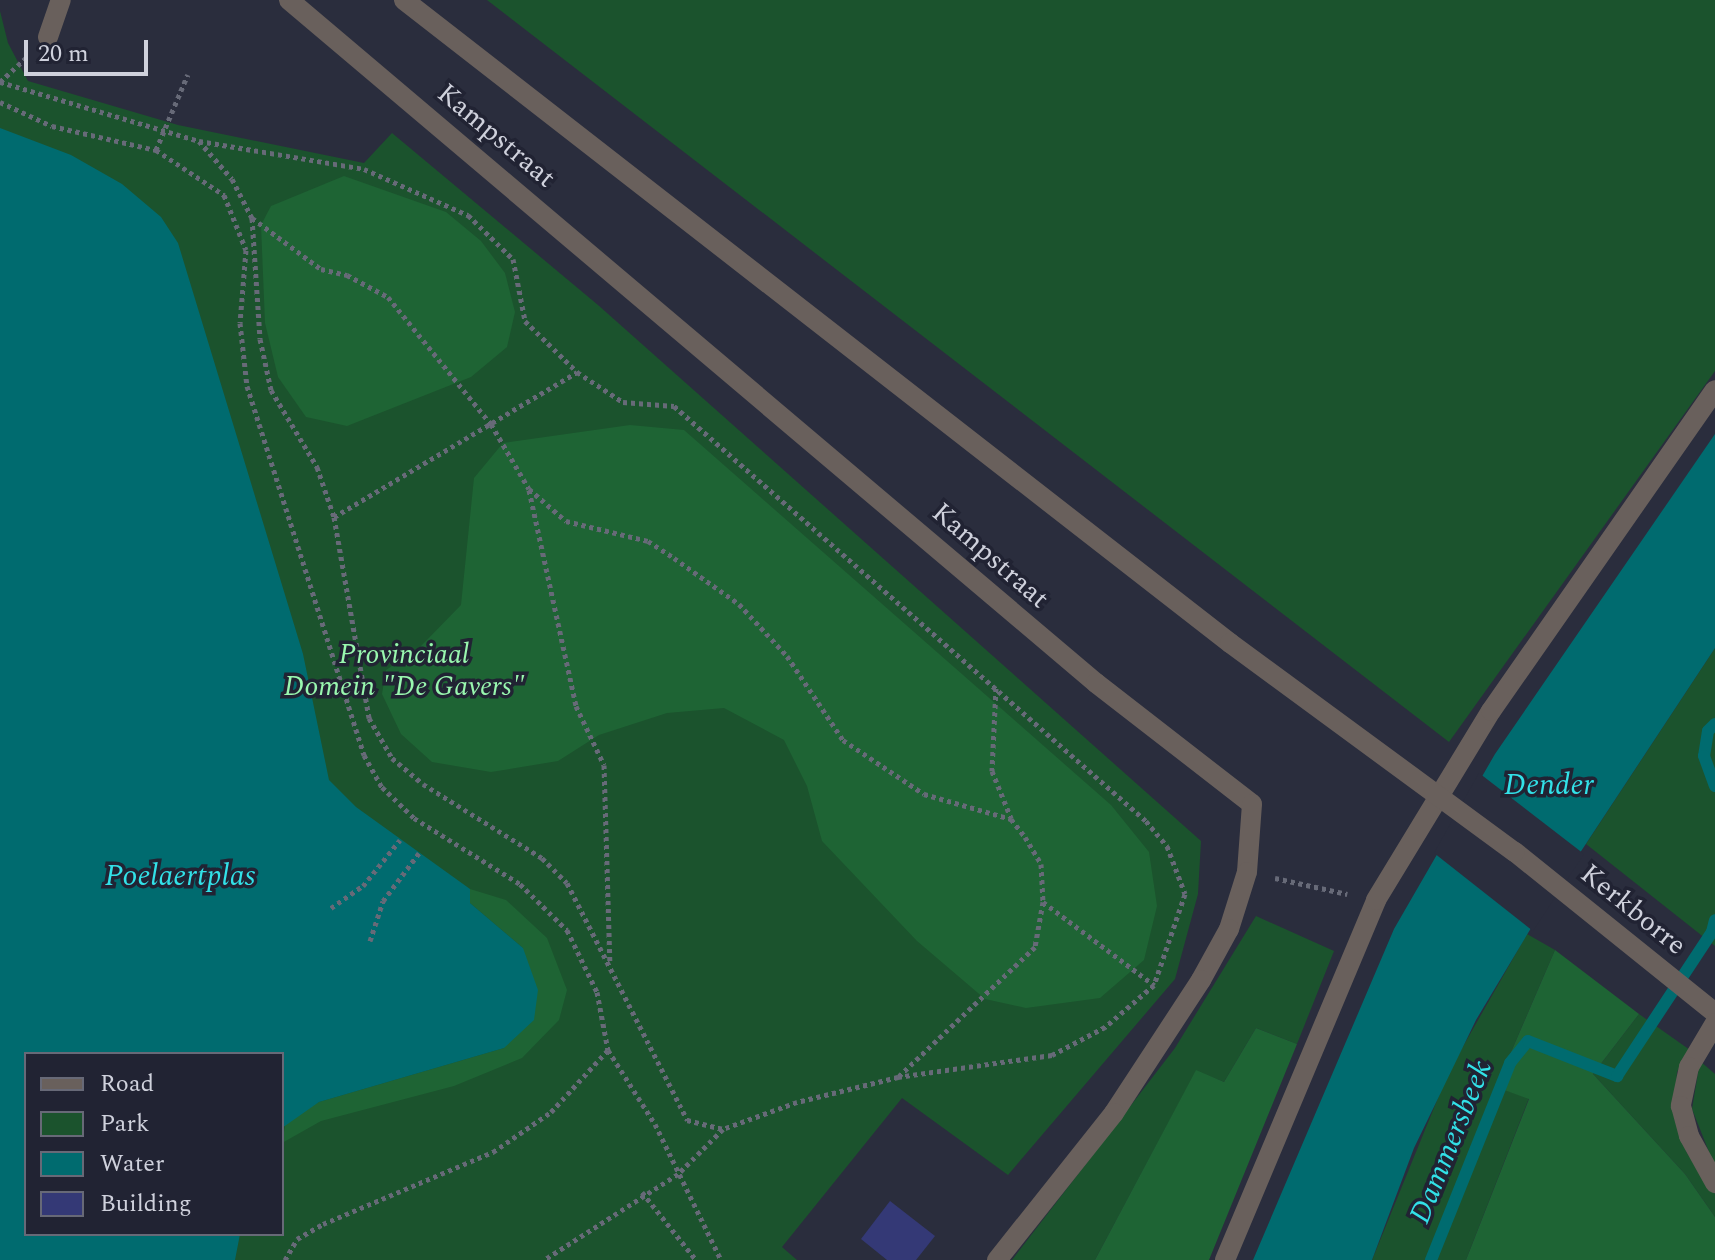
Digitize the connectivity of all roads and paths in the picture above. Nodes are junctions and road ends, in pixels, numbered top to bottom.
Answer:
1 (61, 0) edge
2 (289, 0) edge
3 (404, 0) edge
4 (48, 37) dead end
5 (188, 74) dead end
6 (0, 82) edge
7 (0, 102) edge
8 (162, 131) junction
9 (199, 141) junction
10 (156, 150) junction
11 (252, 218) junction
12 (577, 372) junction
13 (1715, 390) edge
14 (491, 424) junction
15 (529, 489) junction
16 (334, 517) junction
17 (996, 688) junction
18 (1011, 819) junction
19 (400, 840) dead end
20 (1515, 852) joint
21 (419, 853) dead end
22 (1247, 872) junction
23 (1376, 900) junction
24 (1043, 902) junction
25 (331, 908) dead end
26 (370, 941) dead end
27 (611, 968) junction
28 (1154, 985) junction
29 (1715, 1013) edge
30 (1715, 1023) edge
31 (608, 1050) junction
32 (898, 1077) junction
33 (723, 1129) junction
34 (678, 1174) junction
35 (1715, 1183) edge
36 (642, 1192) junction
37 (285, 1260) edge
38 (544, 1260) edge
39 (696, 1260) edge
40 (721, 1260) edge
41 (997, 1260) edge
42 (1225, 1260) edge

1 - 4 street
2 - 22 street, Kampstraat
3 - 20 street, Kampstraat, bridge
5 - 8 path
6 - 8 path
7 - 10 path
8 - 9 path
8 - 10 path
9 - 11 path
9 - 12 path
10 - 31 path
11 - 14 path
11 - 16 path
12 - 14 path
12 - 17 path
13 - 23 street
14 - 15 path
14 - 16 path
15 - 18 path
15 - 27 path
16 - 27 path
17 - 18 path
17 - 28 path
18 - 24 path
19 - 25 path
20 - 29 street, Kerkborre
21 - 26 path
22 - 23 path
22 - 41 street, Kampstraat
23 - 42 street
24 - 28 path
24 - 32 path
27 - 33 path
28 - 32 path
30 - 35 street
31 - 34 path
31 - 37 path
32 - 33 path
33 - 34 path
34 - 36 path
34 - 40 path
36 - 38 path
36 - 39 path

